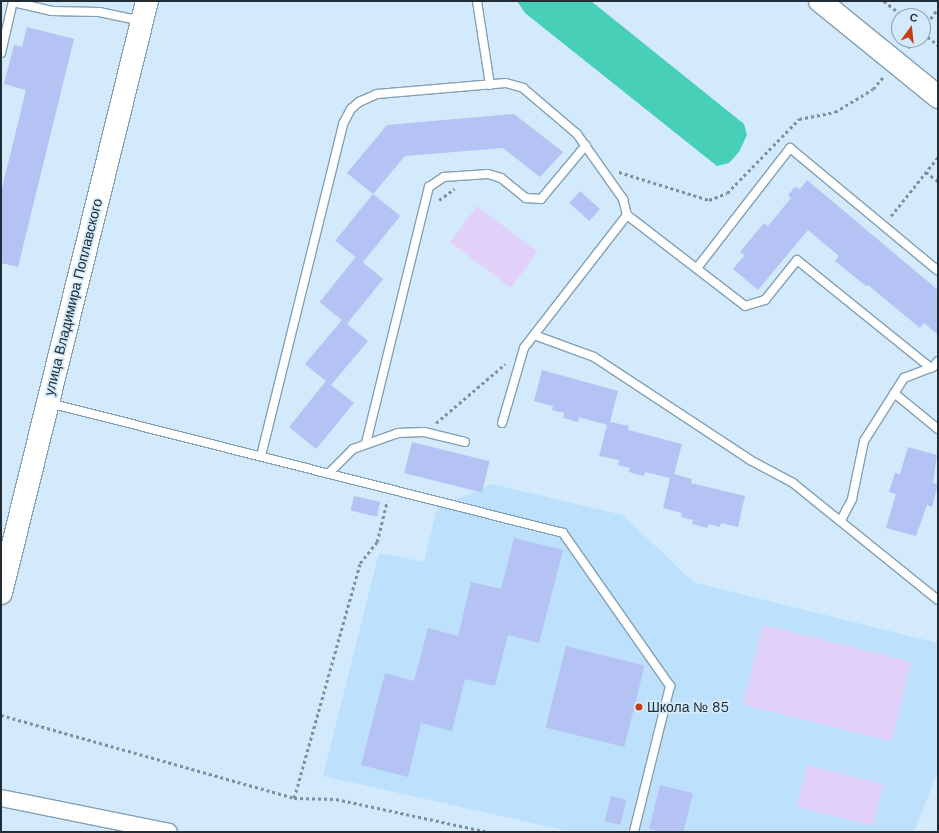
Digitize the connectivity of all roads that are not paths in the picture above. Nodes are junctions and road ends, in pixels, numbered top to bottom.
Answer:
1 (477, 1) edge
2 (820, 1) edge
3 (13, 2) edge
4 (144, 11) edge
5 (1, 53) edge
6 (490, 84) junction
7 (935, 89) edge
8 (586, 145) junction
9 (627, 215) junction
10 (697, 268) junction
11 (938, 271) edge
12 (534, 335) junction
13 (938, 361) edge
14 (932, 368) junction
15 (894, 393) junction
16 (47, 402) junction
17 (502, 423) dead end
18 (938, 429) edge
19 (465, 442) dead end
20 (366, 444) junction
21 (261, 456) junction
22 (329, 473) junction
23 (841, 520) junction
24 (1, 593) edge
25 (938, 600) edge
26 (1, 798) edge
27 (169, 832) edge
28 (634, 832) edge

1 - 6 lane
2 - 7 street
3 - 4 lane
3 - 5 lane
4 - 16 street, улица Владимира Поплавского
6 - 8 lane
6 - 21 lane
8 - 9 lane
8 - 20 lane
9 - 10 lane
9 - 12 lane
10 - 11 lane
10 - 14 lane
12 - 17 lane
12 - 23 lane
13 - 14 lane
14 - 15 lane
15 - 18 lane
15 - 23 lane
16 - 21 lane
16 - 24 street, улица Владимира Поплавского
19 - 20 lane
20 - 22 lane
21 - 22 lane
22 - 28 lane
23 - 25 lane
26 - 27 street

